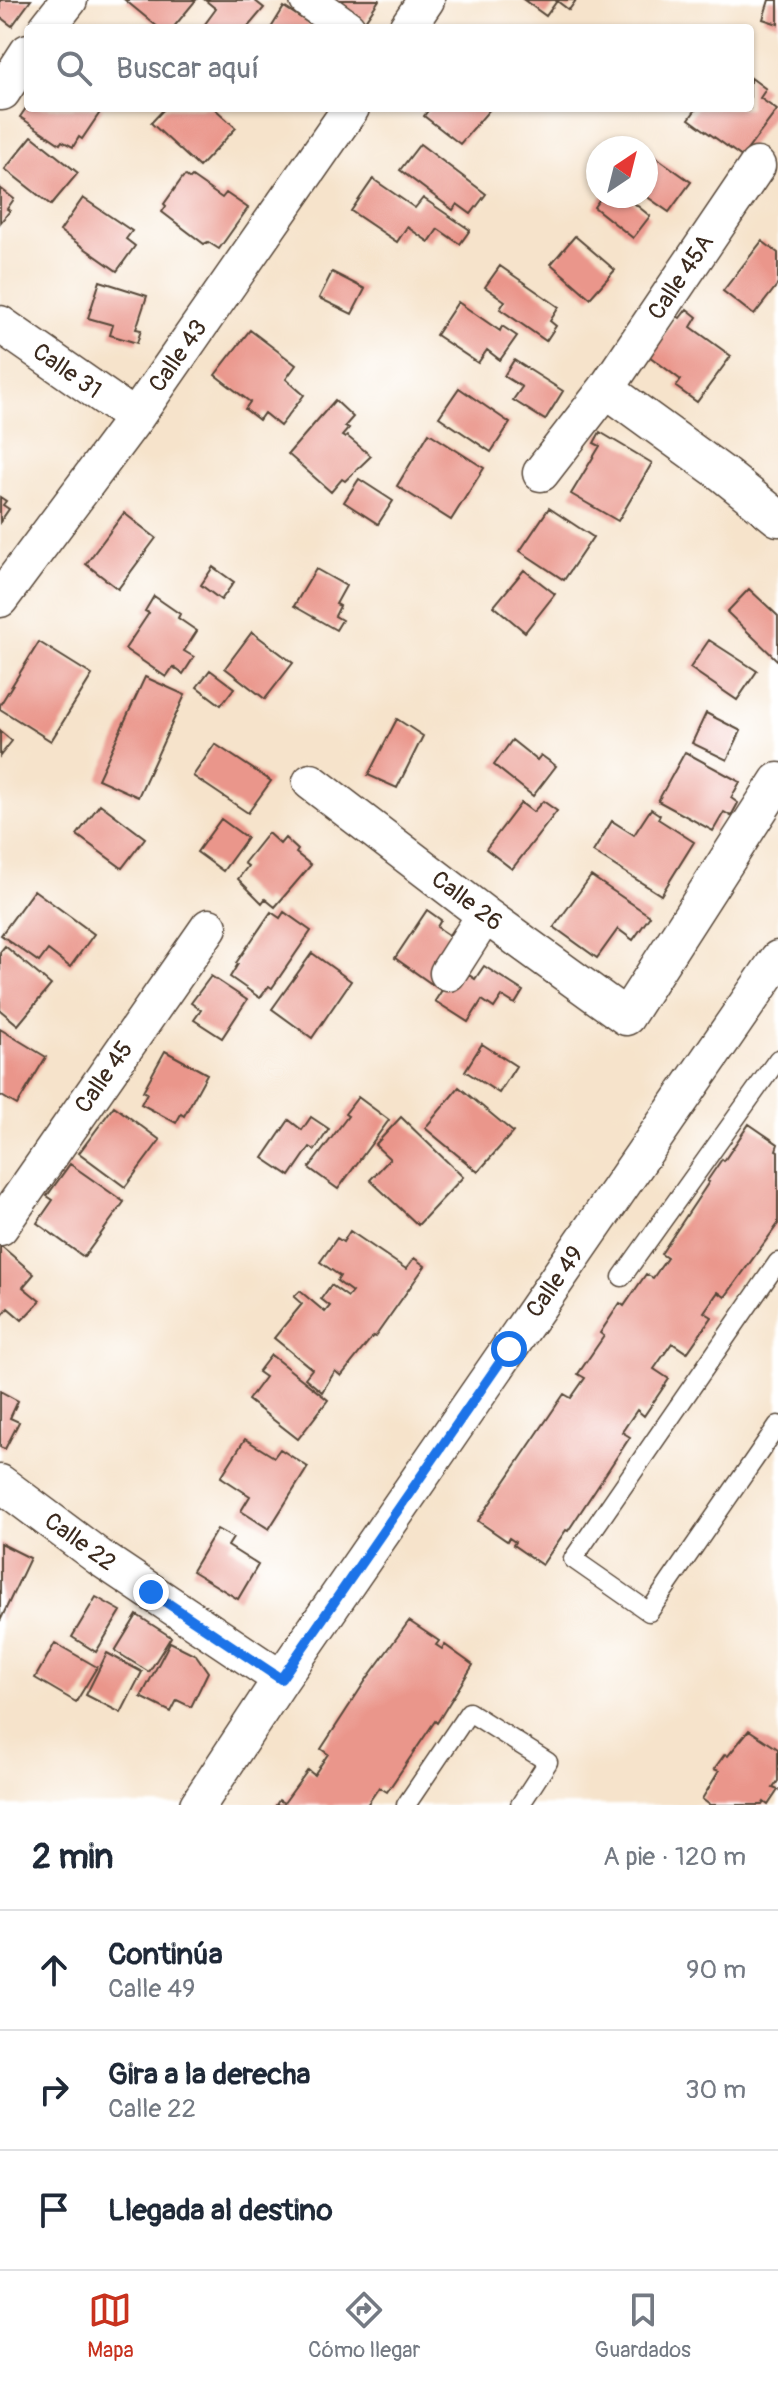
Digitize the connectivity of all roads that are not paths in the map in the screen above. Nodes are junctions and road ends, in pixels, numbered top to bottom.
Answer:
1 (69, 0) edge
2 (308, 0) edge
3 (426, 0) edge
4 (50, 24) edge
5 (341, 24) edge
6 (410, 24) edge
7 (17, 52) edge
8 (2, 92) edge
9 (348, 112) edge
10 (757, 166) dead end
11 (0, 324) edge
12 (606, 389) junction
13 (135, 418) junction
14 (541, 473) dead end
15 (778, 518) edge
16 (13, 554) edge
17 (0, 599) edge
18 (778, 781) edge
19 (311, 782) dead end
20 (485, 915) junction
21 (209, 927) dead end
22 (778, 959) edge
23 (448, 973) dead end
24 (778, 1059) edge
25 (0, 1227) edge
26 (778, 1262) edge
27 (622, 1277) dead end
28 (776, 1433) edge
29 (0, 1483) edge
30 (281, 1679) junction
31 (198, 1805) edge
32 (406, 1805) edge
33 (520, 1805) edge

1 - 4 street
2 - 5 street
3 - 6 street
7 - 8 street
9 - 13 street, Calle 43
10 - 12 street, Calle 45A
11 - 13 street, Calle 31
12 - 14 street, Calle 45A
12 - 15 street
13 - 16 street, Calle 43
16 - 17 street, Calle 43
18 - 20 street, Calle 26
19 - 20 street, Calle 26
20 - 23 street
21 - 25 street, Calle 45
22 - 30 street, Calle 49
24 - 27 lane
26 - 28 lane
29 - 30 street, Calle 22
30 - 31 street, Calle 49
32 - 33 lane

